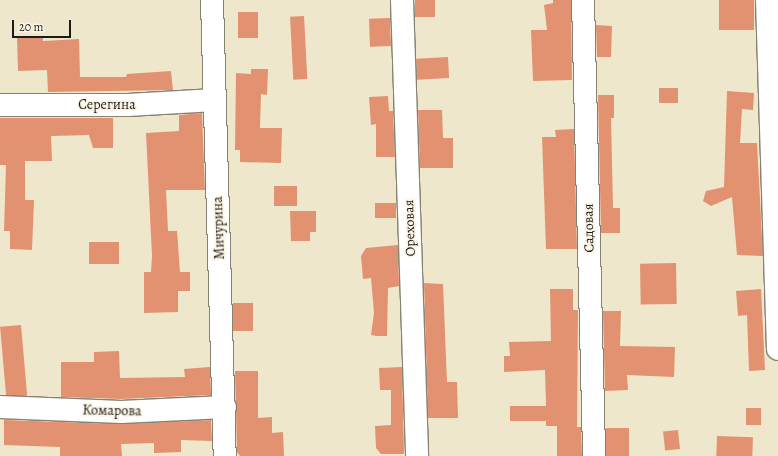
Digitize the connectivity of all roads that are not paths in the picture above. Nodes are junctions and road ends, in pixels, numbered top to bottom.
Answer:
1 (212, 0) edge
2 (402, 0) edge
3 (583, 0) edge
4 (767, 0) edge
5 (215, 100) junction
6 (0, 105) edge
7 (778, 349) edge
8 (0, 407) edge
9 (225, 407) junction
10 (225, 456) edge
11 (417, 456) edge
12 (594, 456) edge

1 - 5 street, Мичурина
2 - 11 street, Ореховая
3 - 12 street, Садовая
4 - 7 street
5 - 6 street, Серегина
5 - 9 street, Мичурина
8 - 9 street, Комарова
9 - 10 street, Мичурина

